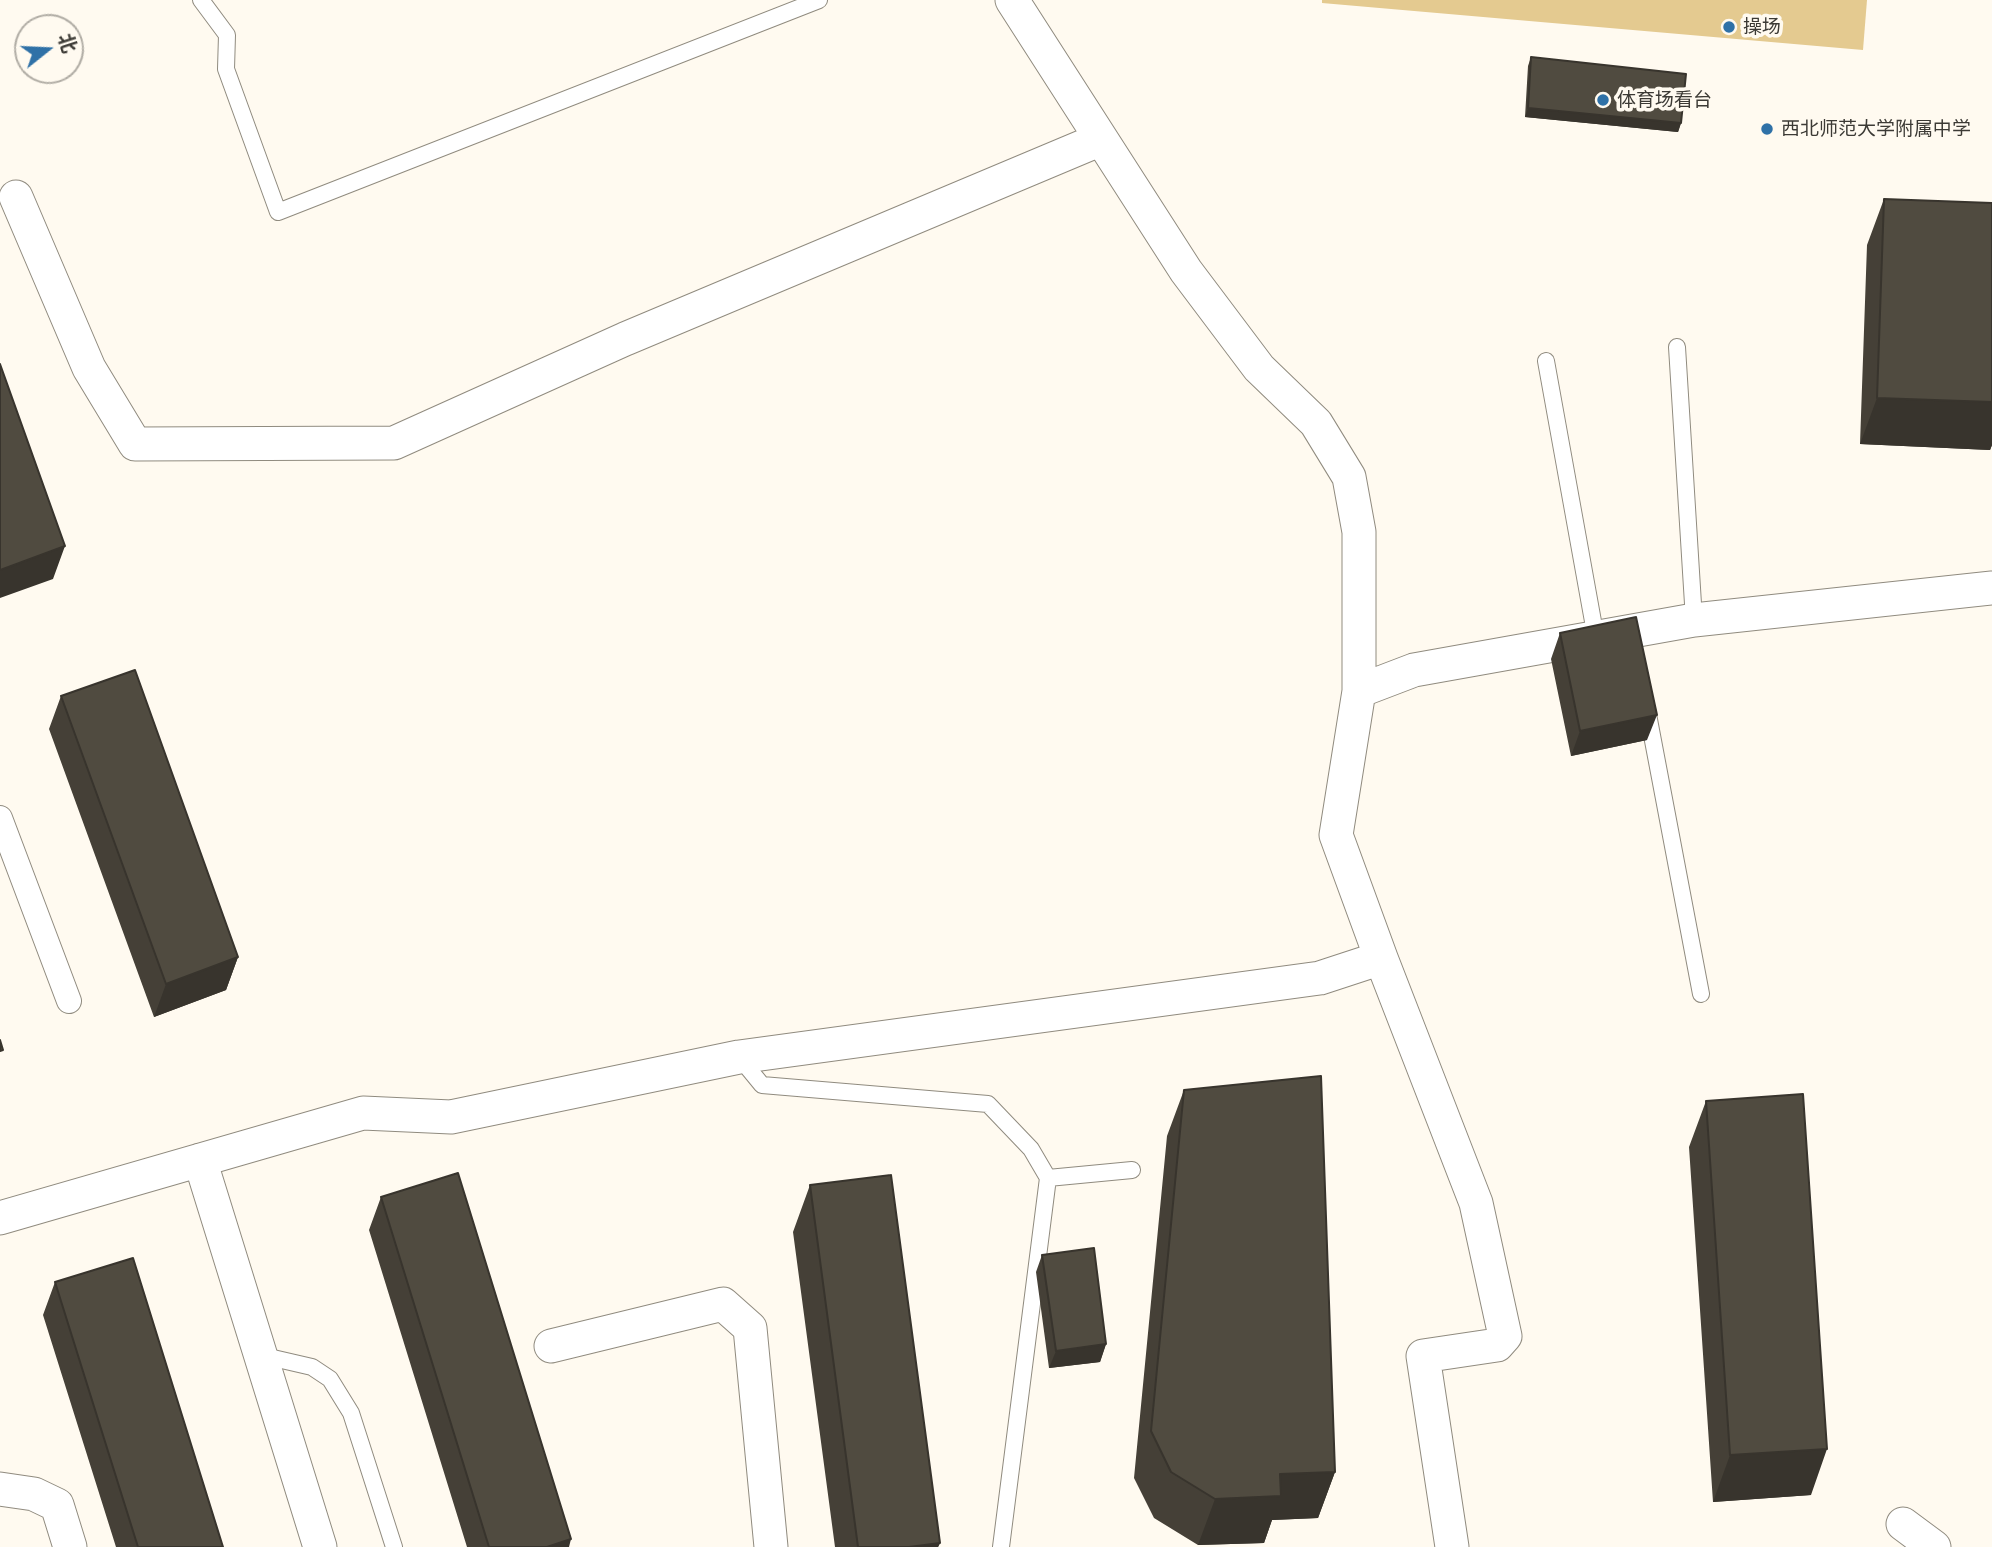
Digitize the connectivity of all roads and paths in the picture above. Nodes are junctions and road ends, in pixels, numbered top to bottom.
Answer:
1 (201, 0) edge
2 (819, 0) edge
3 (1012, 0) edge
4 (1101, 139) junction
5 (16, 197) dead end
6 (1677, 348) dead end
7 (1546, 361) dead end
8 (1992, 588) edge
9 (1694, 620) junction
10 (1596, 638) junction
11 (1359, 691) junction
12 (1645, 698) edge
13 (0, 818) edge
14 (1381, 958) junction
15 (1701, 995) dead end
16 (69, 1001) dead end
17 (739, 1057) junction
18 (200, 1160) junction
19 (1132, 1170) dead end
20 (1048, 1178) junction
21 (0, 1218) edge
22 (551, 1346) dead end
23 (260, 1355) junction
24 (0, 1489) edge
25 (1903, 1524) dead end
26 (70, 1547) edge
27 (320, 1547) edge
28 (394, 1547) edge
29 (771, 1547) edge
30 (1001, 1547) edge
31 (1452, 1547) edge
32 (1934, 1547) edge

1 - 2 lane
3 - 4 street
4 - 5 street
4 - 11 street
6 - 9 lane
7 - 10 lane
8 - 9 street
9 - 10 street
10 - 11 street
11 - 14 street
12 - 15 lane
13 - 16 street
14 - 17 street
14 - 31 street
17 - 18 street
17 - 20 lane
18 - 21 street
18 - 23 street
19 - 20 lane
20 - 30 lane
22 - 29 street
23 - 27 street
23 - 28 lane
24 - 26 street
25 - 32 street

